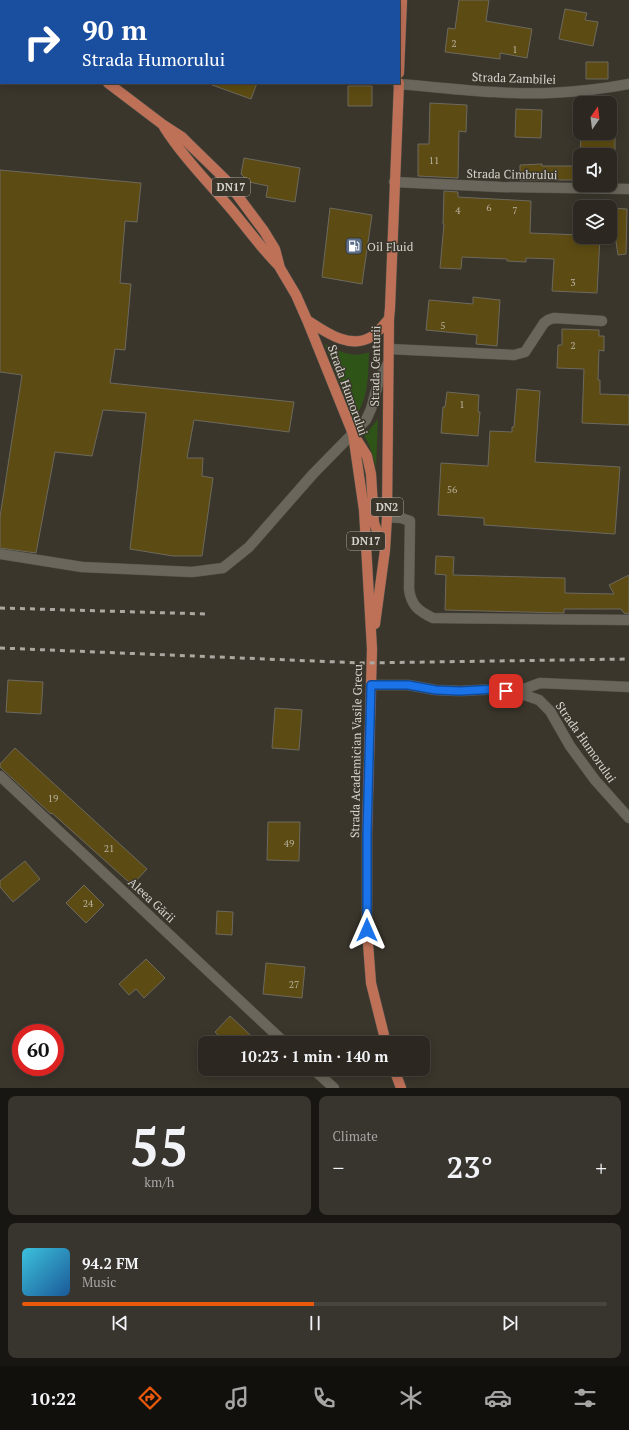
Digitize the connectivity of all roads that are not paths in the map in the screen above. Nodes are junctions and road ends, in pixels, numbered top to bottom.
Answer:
1 (402, 0) edge
2 (400, 49) edge
3 (400, 83) edge
4 (109, 84) edge
5 (398, 84) edge
6 (629, 84) edge
7 (162, 124) junction
8 (394, 182) junction
9 (629, 189) edge
10 (280, 268) junction
11 (388, 319) junction
12 (307, 320) junction
13 (602, 321) dead end
14 (388, 349) junction
15 (388, 363) junction
16 (353, 434) junction
17 (386, 518) junction
18 (385, 550) junction
19 (0, 554) edge
20 (629, 620) edge
21 (372, 649) junction
22 (371, 685) junction
23 (629, 687) edge
24 (516, 692) junction
25 (0, 776) edge
26 (629, 818) edge
27 (278, 1036) edge
28 (384, 1036) edge
29 (321, 1076) edge
30 (397, 1076) edge
31 (334, 1088) edge
32 (401, 1088) edge

1 - 2 main road
3 - 6 street, Strada Zambilei
4 - 7 main road, Strada Humorului / DN17
5 - 8 main road, Strada Centurii / DN2
7 - 10 main road, Strada Humorului / DN17
7 - 10 main road, Strada Humorului / DN17
8 - 9 street, Strada Cimbrului
8 - 11 main road, Strada Centurii / DN2
10 - 12 main road, Strada Humorului / DN17
11 - 12 main road
11 - 14 main road, Strada Centurii / DN2
12 - 16 main road, Strada Humorului / DN17
13 - 14 street
14 - 15 main road, Strada Centurii / DN2
15 - 16 street
15 - 17 main road, Strada Centurii / DN2
16 - 18 main road
16 - 19 street
16 - 21 main road, Strada Humorului / DN17
17 - 18 main road, Strada Centurii / DN2
17 - 20 street
18 - 21 main road, Strada Centurii / DN2
21 - 22 main road, Strada Academician Vasile Grecu / DN2
22 - 24 street, Strada Humorului
22 - 28 main road, Strada Academician Vasile Grecu / DN2
23 - 24 street
24 - 26 street, Strada Humorului
25 - 27 street, Aleea Gării
29 - 31 street
30 - 32 main road

